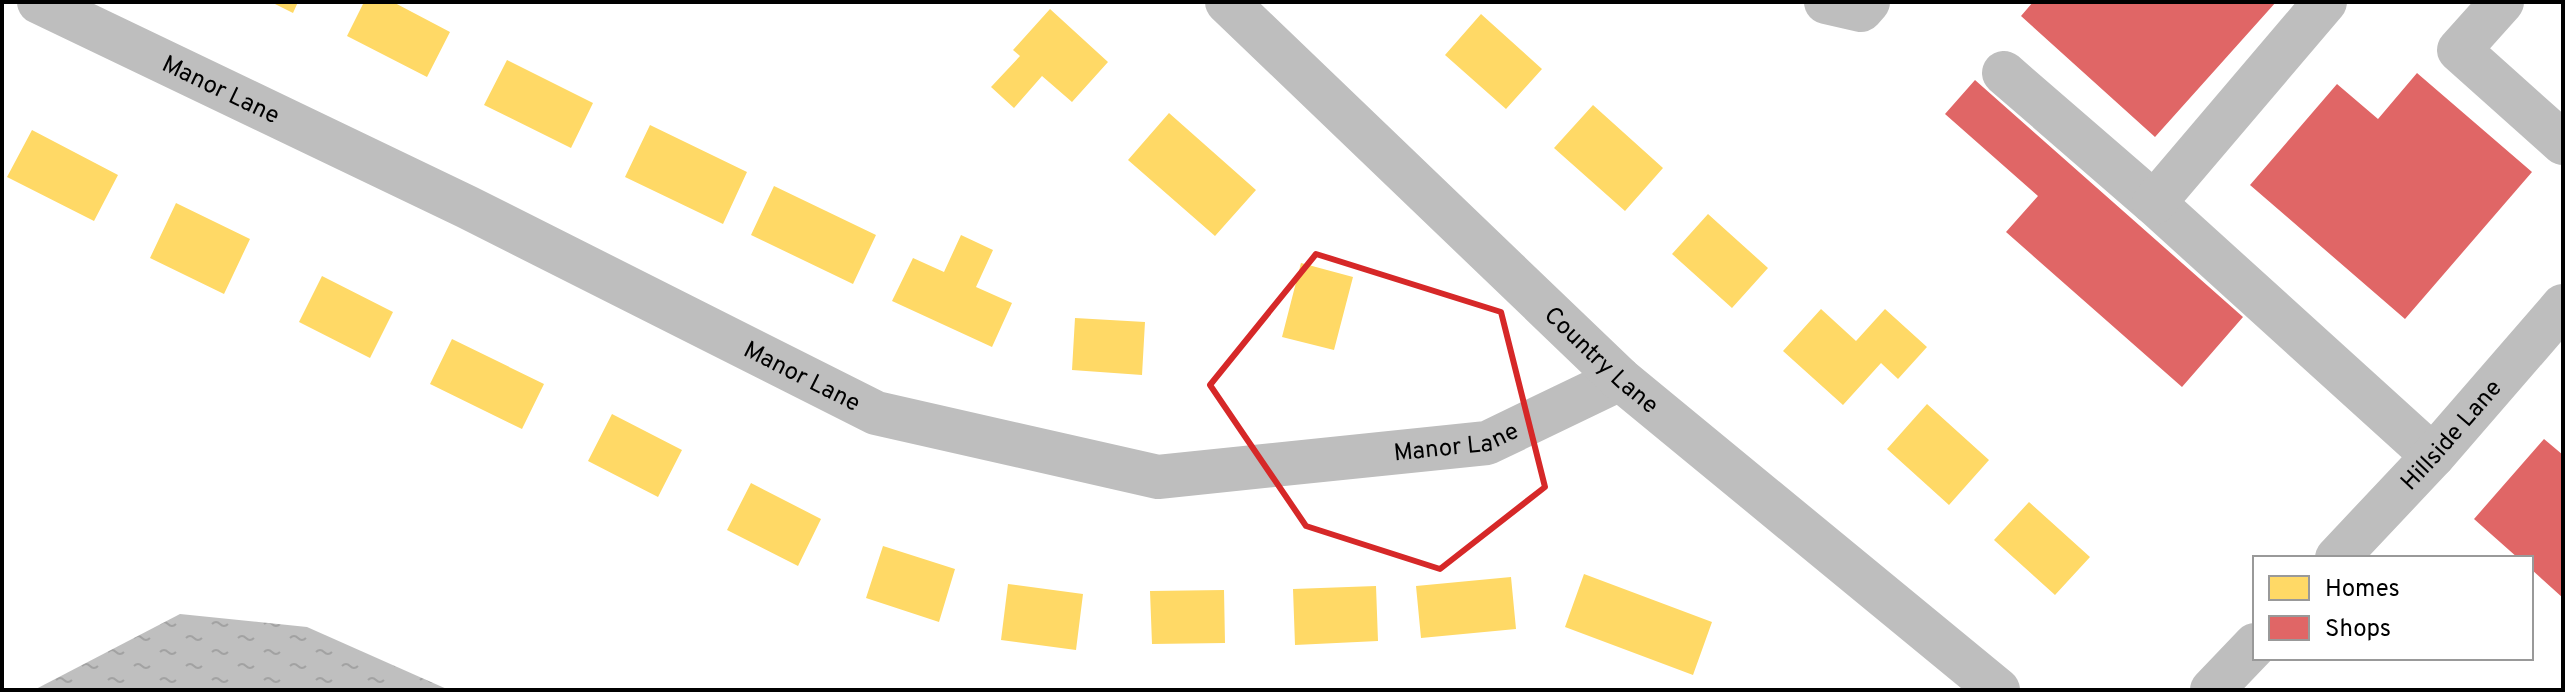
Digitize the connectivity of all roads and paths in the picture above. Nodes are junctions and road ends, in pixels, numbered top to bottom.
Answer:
1 (39, 2) edge
2 (1227, 2) edge
3 (1826, 2) edge
4 (1868, 2) edge
5 (2325, 2) edge
6 (2502, 2) edge
7 (2004, 73) dead end
8 (2563, 143) edge
9 (2154, 203) junction
10 (2563, 306) edge
11 (1620, 379) junction
12 (2433, 456) junction
13 (2339, 556) edge
14 (2253, 647) edge
15 (1998, 690) edge
16 (2212, 690) edge

1 - 11 street, Manor Lane
2 - 11 street, Country Lane
3 - 4 street
5 - 9 street
6 - 8 street
7 - 9 street
9 - 12 street
10 - 12 street, Hillside Lane
11 - 15 street, Country Lane
12 - 13 street, Hillside Lane
14 - 16 street

